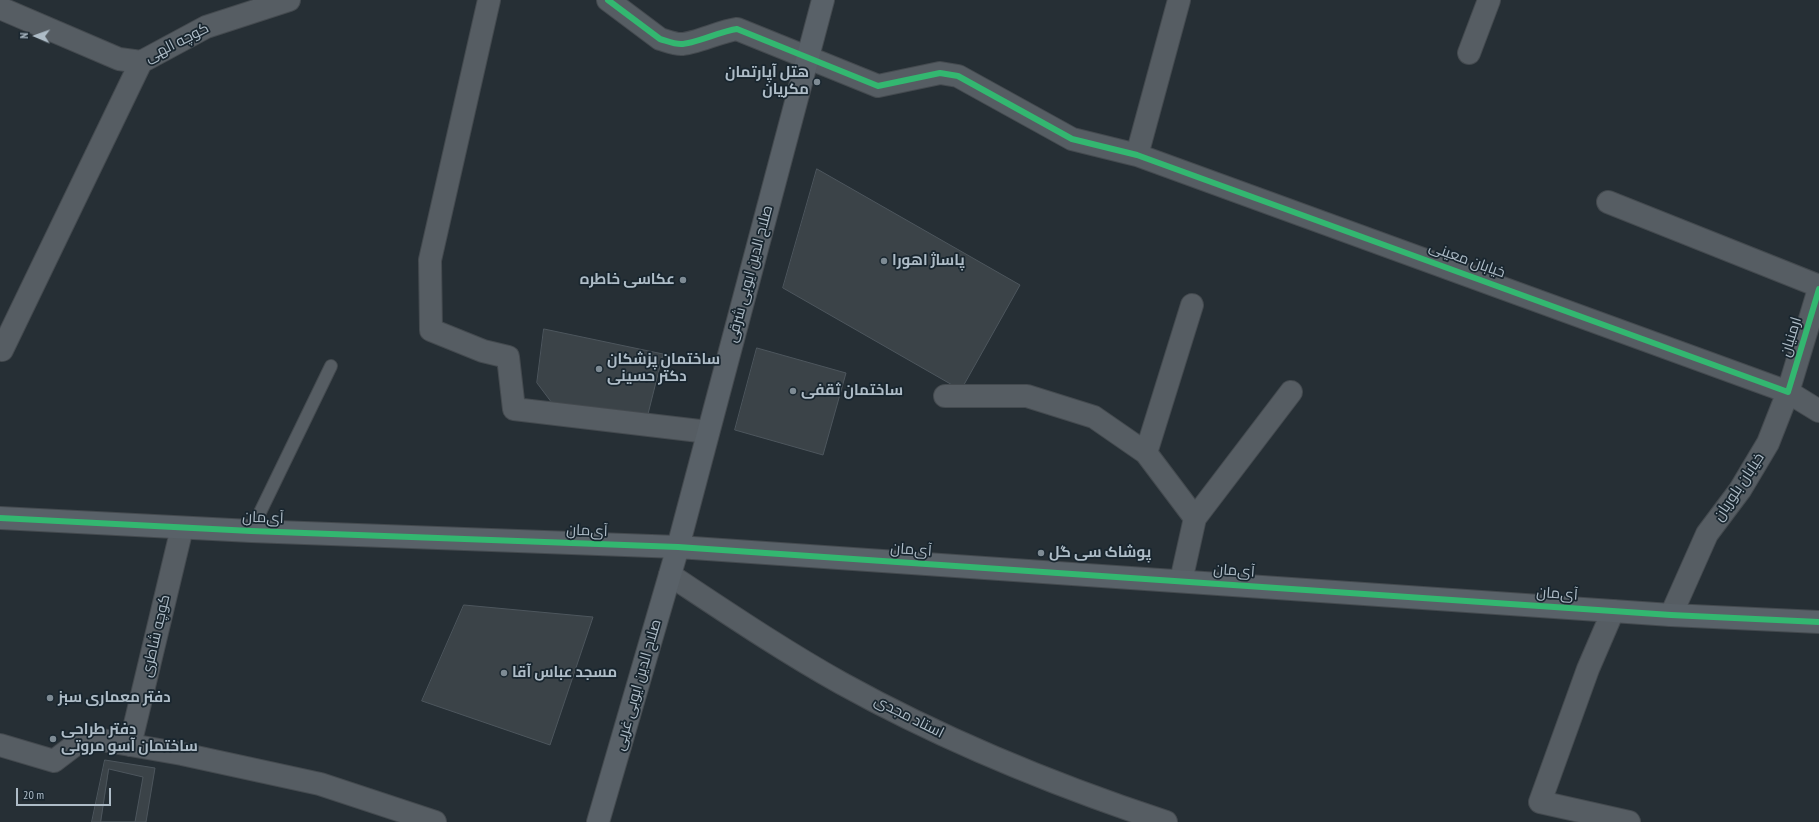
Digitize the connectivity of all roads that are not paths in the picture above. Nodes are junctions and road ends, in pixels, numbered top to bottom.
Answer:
1 (289, 0) edge
2 (489, 0) edge
3 (608, 0) edge
4 (823, 0) edge
5 (1179, 0) edge
6 (1489, 0) edge
7 (0, 8) edge
8 (1470, 53) dead end
9 (808, 58) junction
10 (141, 62) junction
11 (1137, 155) junction
12 (1608, 202) dead end
13 (1819, 286) edge
14 (1819, 289) edge
15 (1192, 305) dead end
16 (2, 350) dead end
17 (331, 366) dead end
18 (1291, 392) dead end
19 (1788, 392) junction
20 (945, 396) dead end
21 (1819, 410) edge
22 (708, 432) junction
23 (1146, 453) junction
24 (0, 518) edge
25 (1195, 518) junction
26 (182, 528) junction
27 (251, 531) junction
28 (678, 548) junction
29 (670, 575) junction
30 (1181, 581) junction
31 (1614, 611) junction
32 (1671, 615) junction
33 (1819, 622) edge
34 (0, 745) edge
35 (130, 745) junction
36 (1154, 820) edge
37 (435, 822) edge
38 (598, 822) edge
39 (1629, 822) edge

1 - 10 street, کوچه الهی
2 - 22 street
3 - 9 street
4 - 9 street, صلاح الدین ایوبی شرقی
5 - 11 street
6 - 8 street
7 - 10 street, کوچه الهی
9 - 11 street, خیابان معینی
9 - 22 street, صلاح الدین ایوبی شرقی
10 - 16 street
11 - 19 street, خیابان معینی
12 - 13 street
14 - 19 street, ارمنیان
15 - 23 street
17 - 27 lane
18 - 25 street
19 - 21 street
19 - 32 street, خیابان بلوریان
20 - 23 street
22 - 28 street, صلاح الدین ایوبی شرقی
23 - 25 street
24 - 26 street, آی‌مان
25 - 30 street
26 - 27 street, آی‌مان
26 - 35 street, کوچه شاطری
27 - 28 street, آی‌مان
28 - 29 street, صلاح الدین ایوبی غریی
28 - 30 street, آی‌مان
29 - 36 street, استاد مجدی
29 - 38 street, صلاح الدین ایوبی غریی
30 - 31 street, آی‌مان
31 - 32 street, آی‌مان
31 - 39 street
32 - 33 street, آی‌مان
34 - 35 street
35 - 37 street

